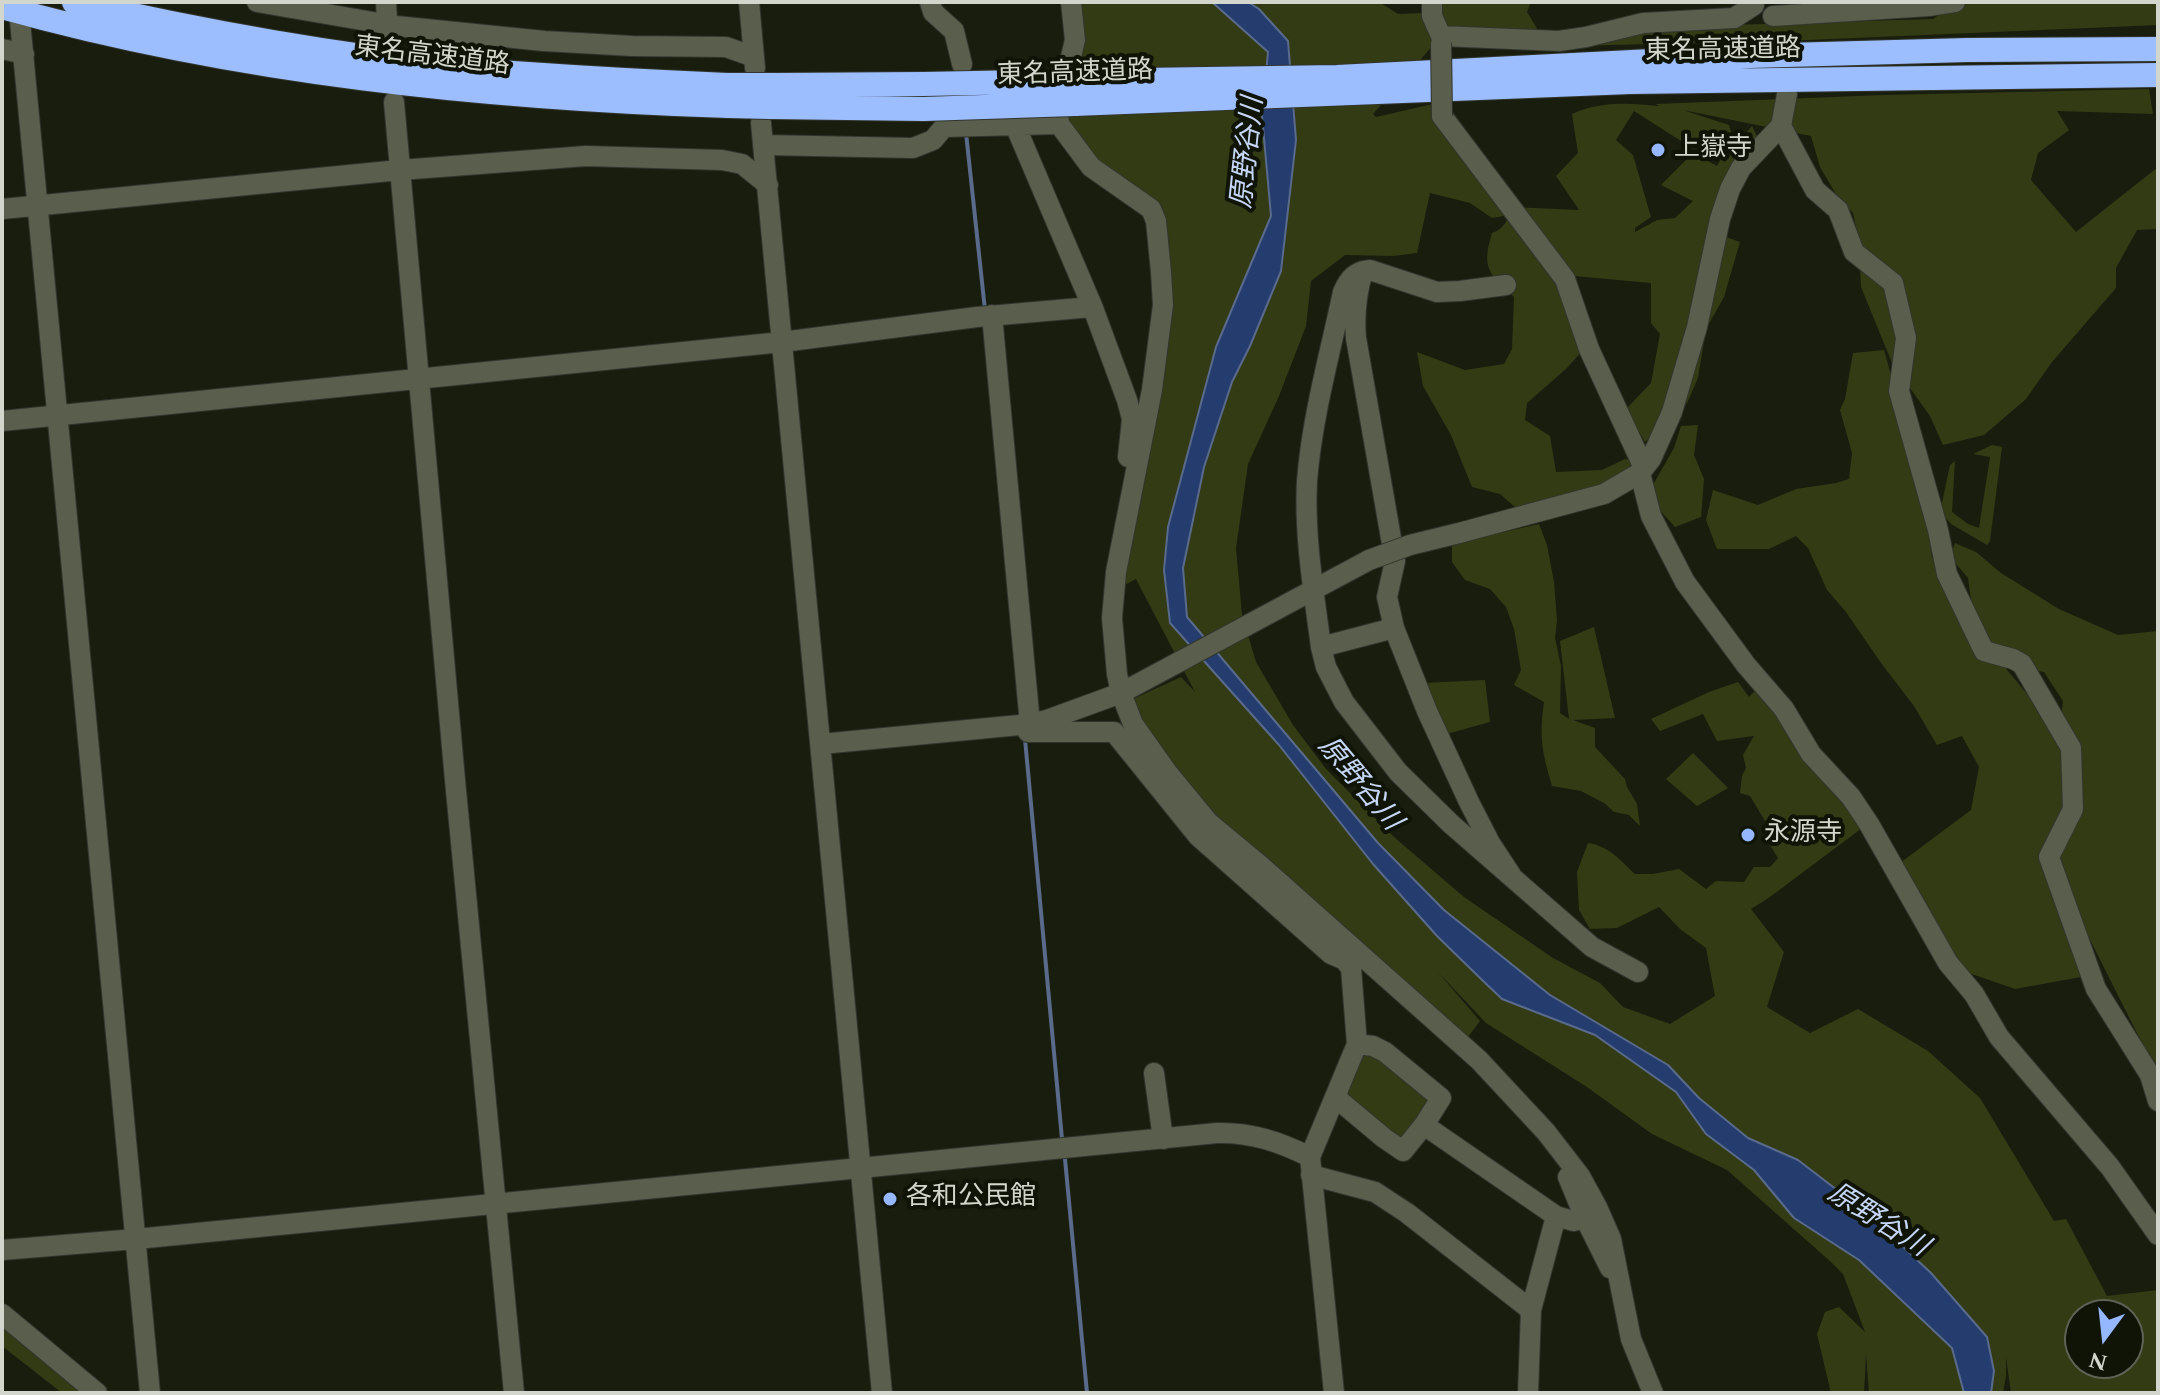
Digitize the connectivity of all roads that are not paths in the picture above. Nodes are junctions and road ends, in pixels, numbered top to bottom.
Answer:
1 (74, 2) edge
2 (257, 2) edge
3 (386, 2) edge
4 (749, 2) edge
5 (930, 2) edge
6 (1071, 2) edge
7 (1432, 2) edge
8 (1955, 2) edge
9 (1753, 3) edge
10 (11, 14) edge
11 (1773, 16) junction
12 (388, 32) junction
13 (1782, 35) tunnel mouth
14 (1441, 39) junction
15 (2, 49) edge
16 (2158, 49) edge
17 (24, 54) junction
18 (962, 64) dead end
19 (2158, 75) edge
20 (1337, 85) junction
21 (1075, 92) junction
22 (1787, 94) tunnel mouth
23 (728, 96) junction
24 (394, 102) dead end
25 (769, 105) junction
26 (1059, 124) junction
27 (1015, 125) junction
28 (1781, 126) junction
29 (764, 145) junction
30 (400, 170) junction
31 (768, 185) junction
32 (38, 205) junction
33 (2, 209) edge
34 (1363, 271) junction
35 (1506, 285) dead end
36 (1092, 307) junction
37 (992, 315) junction
38 (782, 342) junction
39 (419, 379) junction
40 (58, 415) junction
41 (2, 421) edge
42 (1642, 470) junction
43 (1116, 572) junction
44 (1305, 595) junction
45 (1394, 628) junction
46 (1321, 647) junction
47 (1124, 692) junction
48 (1030, 724) junction
49 (1007, 726) junction
50 (821, 744) junction
51 (1247, 855) junction
52 (1511, 875) junction
53 (1345, 960) junction
54 (1638, 972) dead end
55 (1357, 1044) junction
56 (1154, 1073) dead end
57 (1335, 1097) junction
58 (2158, 1101) edge
59 (1424, 1125) junction
60 (1163, 1139) junction
61 (1554, 1143) junction
62 (1311, 1166) junction
63 (861, 1168) junction
64 (496, 1202) junction
65 (1556, 1216) junction
66 (1585, 1218) junction
67 (2158, 1235) edge
68 (136, 1239) junction
69 (2, 1250) edge
70 (1622, 1293) junction
71 (1531, 1310) junction
72 (2, 1314) edge
73 (97, 1393) edge
74 (150, 1393) edge
75 (514, 1393) edge
76 (882, 1393) edge
77 (1334, 1393) edge
78 (1528, 1393) edge
79 (1653, 1393) edge

1 - 23 highway, 東名高速道路
2 - 12 street
3 - 12 street
4 - 12 street
5 - 18 street
6 - 26 street
7 - 14 street
8 - 11 street
9 - 11 street
9 - 14 street
10 - 17 street
10 - 23 highway, 東名高速道路
11 - 13 street
14 - 42 street, bridge
15 - 17 street
16 - 20 highway, 東名高速道路
17 - 32 street
19 - 20 highway, 東名高速道路
20 - 21 highway, 東名高速道路
21 - 25 highway, 東名高速道路, bridge
21 - 25 highway, 東名高速道路, bridge
22 - 28 street
23 - 25 highway, 東名高速道路, bridge
24 - 30 street
25 - 29 street
26 - 27 street
26 - 43 street
27 - 29 street
27 - 36 street
28 - 42 street
28 - 58 street
29 - 31 street
30 - 31 street
30 - 32 street
30 - 39 street
31 - 38 street
32 - 33 street
32 - 40 street
34 - 35 street
34 - 44 street
34 - 45 street
36 - 37 street
36 - 43 street
37 - 38 street
37 - 48 street
38 - 39 street
38 - 50 street
39 - 40 street
39 - 64 street
40 - 41 street
40 - 68 street
42 - 44 street, bridge
42 - 67 street
43 - 47 street
44 - 46 street
44 - 47 street
45 - 46 street
45 - 52 street
46 - 52 street
47 - 48 street
47 - 51 street
48 - 49 street
49 - 50 street
49 - 53 street
50 - 63 street
51 - 53 street
51 - 61 street
52 - 54 street
53 - 55 street
55 - 57 street
55 - 59 street
56 - 60 street
57 - 59 street
57 - 62 street
59 - 65 street
60 - 62 street
60 - 63 street
61 - 66 street
61 - 70 street
62 - 71 street
62 - 77 street
63 - 64 street
63 - 76 street
64 - 68 street
64 - 75 street
65 - 66 street
65 - 71 street
66 - 70 street
68 - 69 street
68 - 74 street
70 - 79 street
71 - 78 street
72 - 73 street

